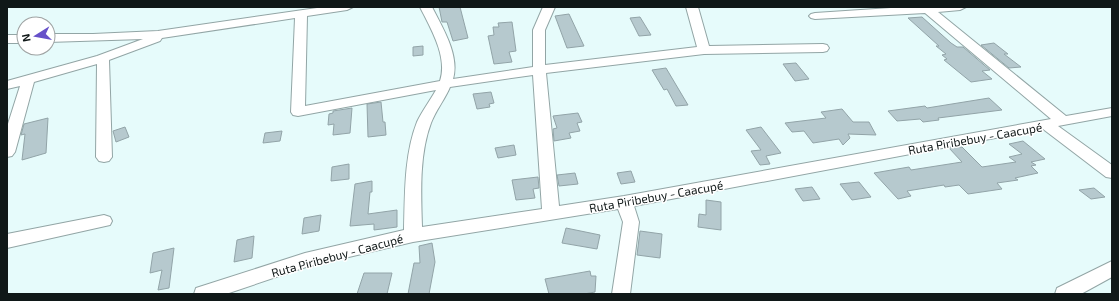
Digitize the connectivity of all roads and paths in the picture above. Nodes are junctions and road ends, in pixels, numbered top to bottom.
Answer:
1 (347, 7) edge
2 (426, 7) edge
3 (550, 7) edge
4 (692, 7) edge
5 (960, 7) edge
6 (928, 9) junction
7 (300, 14) junction
8 (815, 16) dead end
9 (167, 34) junction
10 (56, 38) edge
11 (823, 48) dead end
12 (704, 50) junction
13 (103, 59) junction
14 (539, 70) junction
15 (28, 80) junction
16 (446, 84) junction
17 (7, 86) edge
18 (1112, 112) edge
19 (1064, 122) junction
20 (1047, 125) junction
21 (7, 152) edge
22 (104, 157) dead end
23 (1112, 173) edge
24 (624, 202) junction
25 (551, 214) junction
26 (104, 221) dead end
27 (413, 235) junction
28 (7, 241) edge
29 (1112, 268) edge
30 (203, 294) edge
31 (621, 294) edge
32 (1064, 294) edge

1 - 7 street
2 - 16 street
3 - 14 street
4 - 12 street
5 - 6 street
6 - 8 street
6 - 19 street
7 - 9 street
7 - 16 street
9 - 10 street
9 - 13 street
11 - 12 street
12 - 14 street
13 - 15 street
13 - 22 street
14 - 16 street
14 - 25 street
15 - 17 street
15 - 21 street
16 - 27 street
18 - 19 street, Ruta Piribebuy - Caacupé
19 - 20 street, Ruta Piribebuy - Caacupé
20 - 23 street
20 - 24 street, Ruta Piribebuy - Caacupé
24 - 25 street, Ruta Piribebuy - Caacupé
24 - 31 street
25 - 27 street, Ruta Piribebuy - Caacupé
26 - 28 street
27 - 30 street, Ruta Piribebuy - Caacupé
29 - 32 street

